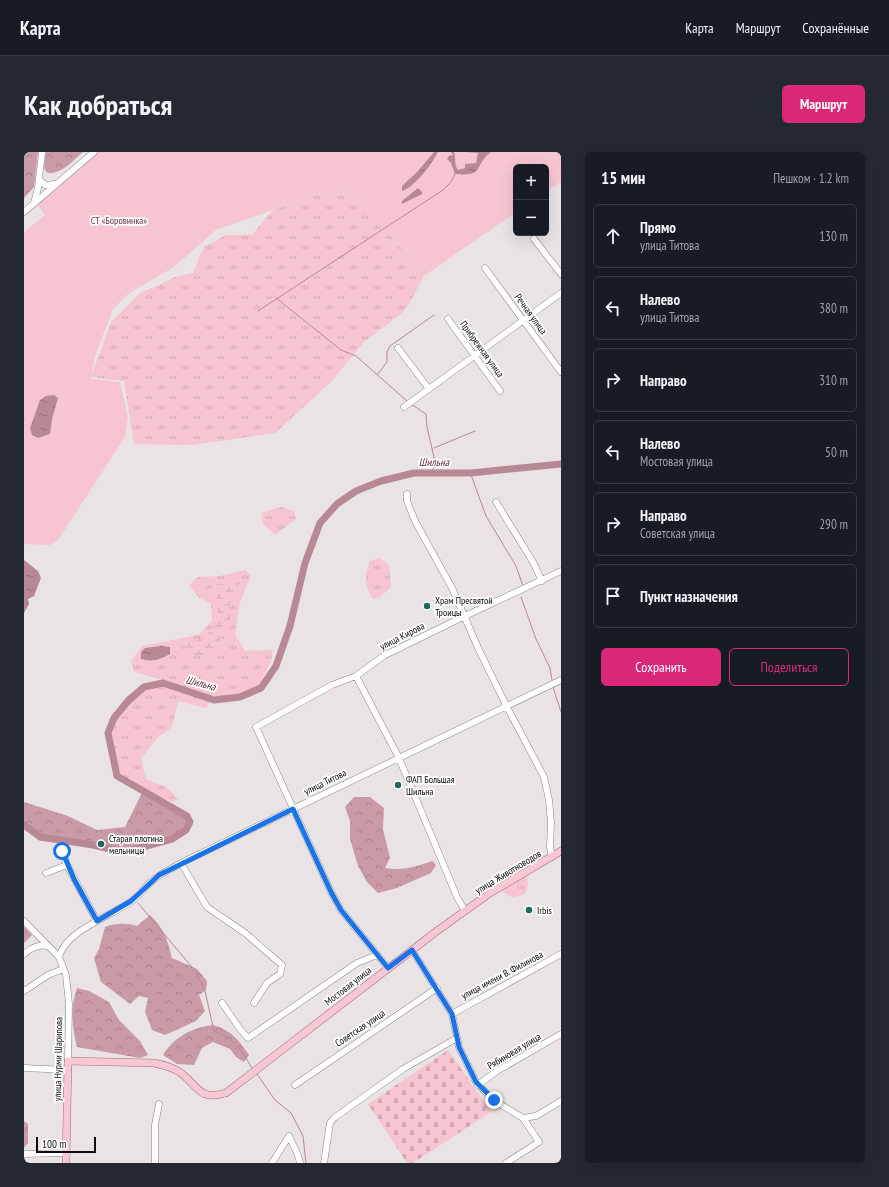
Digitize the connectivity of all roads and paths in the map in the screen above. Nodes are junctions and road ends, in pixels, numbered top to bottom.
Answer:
1 (42, 152) edge
2 (94, 152) edge
3 (39, 179) junction
4 (56, 183) junction
5 (33, 204) junction
6 (24, 212) edge
7 (534, 239) dead end
8 (485, 268) dead end
9 (561, 274) edge
10 (561, 293) edge
11 (448, 319) dead end
12 (522, 321) junction
13 (398, 348) dead end
14 (475, 355) junction
15 (561, 372) edge
16 (429, 388) junction
17 (500, 391) dead end
18 (404, 406) dead end
19 (407, 494) dead end
20 (496, 502) dead end
21 (561, 571) edge
22 (542, 581) junction
23 (465, 616) junction
24 (356, 676) junction
25 (561, 680) edge
26 (506, 707) junction
27 (399, 758) junction
28 (293, 809) junction
29 (62, 851) dead end
30 (561, 851) edge
31 (552, 857) junction
32 (181, 863) junction
33 (67, 864) junction
34 (46, 873) dead end
35 (465, 911) junction
36 (24, 921) edge
37 (97, 921) junction
38 (47, 946) junction
39 (412, 950) junction
40 (24, 954) edge
41 (561, 954) edge
42 (377, 955) junction
43 (59, 957) junction
44 (388, 968) junction
45 (63, 969) junction
46 (436, 988) junction
47 (24, 991) edge
48 (222, 1003) dead end
49 (254, 1003) dead end
50 (452, 1014) junction
51 (561, 1034) edge
52 (457, 1038) junction
53 (68, 1061) junction
54 (24, 1068) edge
55 (68, 1070) junction
56 (295, 1085) dead end
57 (478, 1085) junction
58 (561, 1101) edge
59 (159, 1104) dead end
60 (523, 1118) junction
61 (66, 1153) junction
62 (24, 1154) edge
63 (66, 1163) edge
64 (155, 1163) edge
65 (272, 1163) edge
66 (300, 1163) edge
67 (324, 1163) edge
68 (506, 1163) edge

1 - 3 street
2 - 4 street
3 - 4 street
3 - 5 street
4 - 5 street
5 - 6 street
7 - 9 street
8 - 12 street, Речная улица
10 - 12 street
11 - 14 street, Прибрежная улица
12 - 14 street
12 - 15 street, Речная улица
13 - 16 street
14 - 16 street
14 - 17 street, Прибрежная улица
16 - 18 street
19 - 23 street
20 - 22 street
21 - 22 street, улица Кирова
22 - 23 street, улица Кирова
23 - 24 street, улица Кирова
23 - 26 street
24 - 27 street
24 - 28 street, улица Кирова
25 - 26 street, улица Титова
26 - 27 street, улица Титова
26 - 31 street
27 - 28 street, улица Титова
27 - 35 street
28 - 32 street, улица Титова
28 - 42 street
29 - 33 street
30 - 31 main road, улица Животноводов
31 - 35 main road, улица Животноводов
32 - 37 street, улица Титова
32 - 49 street
33 - 34 street
33 - 37 street
35 - 39 main road, Мостовая улица
36 - 38 street
37 - 43 street, улица Титова
38 - 40 street
38 - 43 street
39 - 44 main road, Мостовая улица
39 - 46 street
41 - 50 street, улица имени В. Филинова
42 - 44 street
42 - 48 street, Мостовая улица
43 - 45 street, улица Нурми Шарипова
44 - 53 main road, Мостовая улица
45 - 47 street
45 - 53 street, улица Нурми Шарипова
46 - 50 street
46 - 56 street, Советская улица
50 - 52 street
51 - 57 street, Рябиновая улица
52 - 57 street
52 - 67 street
53 - 55 main road, улица Нурми Шарипова
54 - 55 street
55 - 61 main road, улица Нурми Шарипова
57 - 60 street
58 - 60 street
59 - 64 street
60 - 68 street
61 - 62 street
61 - 63 main road, улица Нурми Шарипова
65 - 66 street

